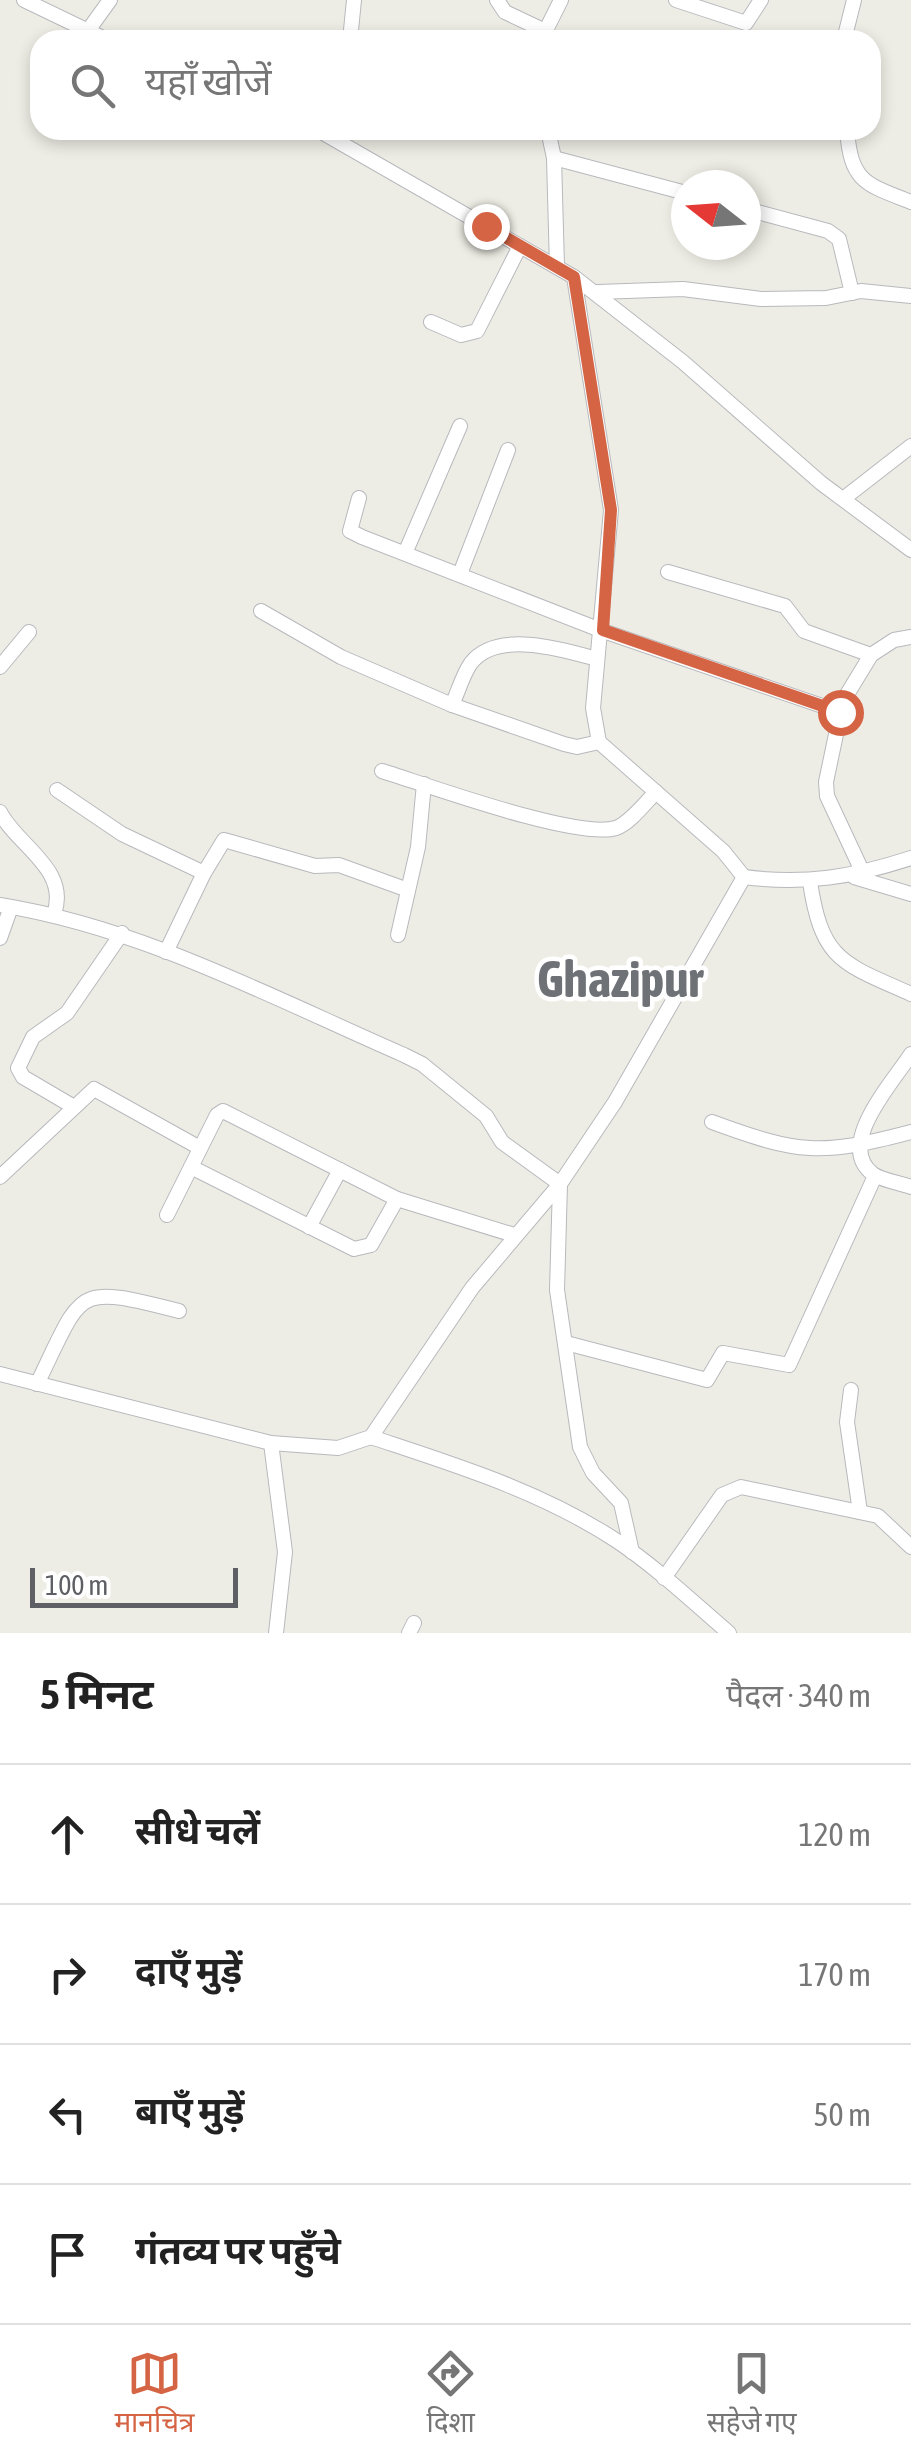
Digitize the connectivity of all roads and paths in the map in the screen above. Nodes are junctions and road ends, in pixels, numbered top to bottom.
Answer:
1 (24, 0) edge
2 (110, 0) edge
3 (354, 0) edge
4 (497, 0) edge
5 (560, 0) edge
6 (676, 0) edge
7 (761, 0) edge
8 (854, 0) edge
9 (83, 30) edge
10 (88, 30) edge
11 (351, 30) edge
12 (534, 30) edge
13 (545, 30) edge
14 (846, 30) edge
15 (335, 140) edge
16 (550, 140) edge
17 (848, 140) edge
18 (554, 158) junction
19 (671, 189) edge
20 (911, 202) edge
21 (761, 214) edge
22 (520, 246) junction
23 (557, 267) junction
24 (574, 277) junction
25 (598, 292) junction
26 (852, 293) junction
27 (911, 296) edge
28 (431, 322) dead end
29 (460, 426) dead end
30 (911, 446) edge
31 (508, 450) dead end
32 (358, 498) dead end
33 (843, 499) junction
34 (911, 550) edge
35 (406, 551) junction
36 (668, 572) dead end
37 (460, 574) junction
38 (262, 611) dead end
39 (603, 630) junction
40 (29, 632) dead end
41 (911, 638) edge
42 (871, 655) junction
43 (598, 659) junction
44 (0, 667) edge
45 (452, 706) junction
46 (840, 712) junction
47 (599, 742) junction
48 (382, 772) dead end
49 (424, 784) junction
50 (57, 790) dead end
51 (656, 792) junction
52 (0, 812) edge
53 (911, 858) edge
54 (204, 873) junction
55 (858, 875) junction
56 (744, 877) junction
57 (810, 882) junction
58 (408, 890) junction
59 (911, 894) edge
60 (5, 906) edge
61 (54, 914) junction
62 (122, 934) junction
63 (398, 935) dead end
64 (0, 938) edge
65 (166, 952) junction
66 (911, 994) edge
67 (911, 1054) edge
68 (74, 1107) junction
69 (712, 1122) dead end
70 (911, 1132) edge
71 (859, 1146) junction
72 (200, 1148) junction
73 (191, 1167) junction
74 (340, 1170) junction
75 (875, 1176) junction
76 (0, 1177) edge
77 (560, 1184) junction
78 (911, 1187) edge
79 (397, 1199) junction
80 (167, 1215) dead end
81 (309, 1227) junction
82 (514, 1235) junction
83 (179, 1311) dead end
84 (566, 1343) junction
85 (0, 1374) edge
86 (37, 1384) junction
87 (852, 1390) dead end
88 (371, 1437) junction
89 (271, 1442) junction
90 (860, 1512) junction
91 (911, 1547) edge
92 (632, 1552) junction
93 (664, 1578) junction
94 (276, 1633) edge
95 (730, 1633) edge

1 - 9 street
2 - 10 street
3 - 11 street
4 - 12 street
5 - 13 street
6 - 7 street
8 - 14 street
15 - 22 street
16 - 18 street
17 - 20 street
18 - 19 street
18 - 23 street
21 - 26 street
22 - 23 street
22 - 28 street
23 - 24 street
24 - 25 street
24 - 39 street
25 - 26 street
25 - 33 street
26 - 27 street
29 - 35 street
30 - 33 street
31 - 37 street
32 - 35 street
33 - 34 street
35 - 37 street
36 - 42 street
37 - 39 street
38 - 45 street
39 - 43 street
39 - 46 street
40 - 44 street
41 - 42 street
42 - 46 street
43 - 45 street
43 - 47 street
45 - 47 street
46 - 55 street
47 - 51 street
48 - 49 street
49 - 51 street
49 - 58 street
50 - 54 street
51 - 56 street
52 - 61 street
53 - 55 street
54 - 58 street
54 - 65 street
55 - 57 street
55 - 59 street
56 - 57 street
56 - 77 street
57 - 66 street
58 - 63 street
60 - 61 street
60 - 64 street
61 - 62 street
62 - 65 street
62 - 68 street
65 - 77 street
67 - 71 street
68 - 72 street
68 - 76 street
69 - 71 street
70 - 71 street
71 - 75 street
72 - 73 street
72 - 74 street
73 - 80 street
73 - 81 street
74 - 79 street
74 - 81 street
75 - 78 street
75 - 84 street
77 - 82 street
77 - 84 street
79 - 81 street
79 - 82 street
82 - 88 street
83 - 86 street
84 - 92 street
85 - 86 street
86 - 89 street
87 - 90 street
88 - 89 street
88 - 92 street
89 - 94 street
90 - 91 street
90 - 93 street
92 - 93 street
93 - 95 street

